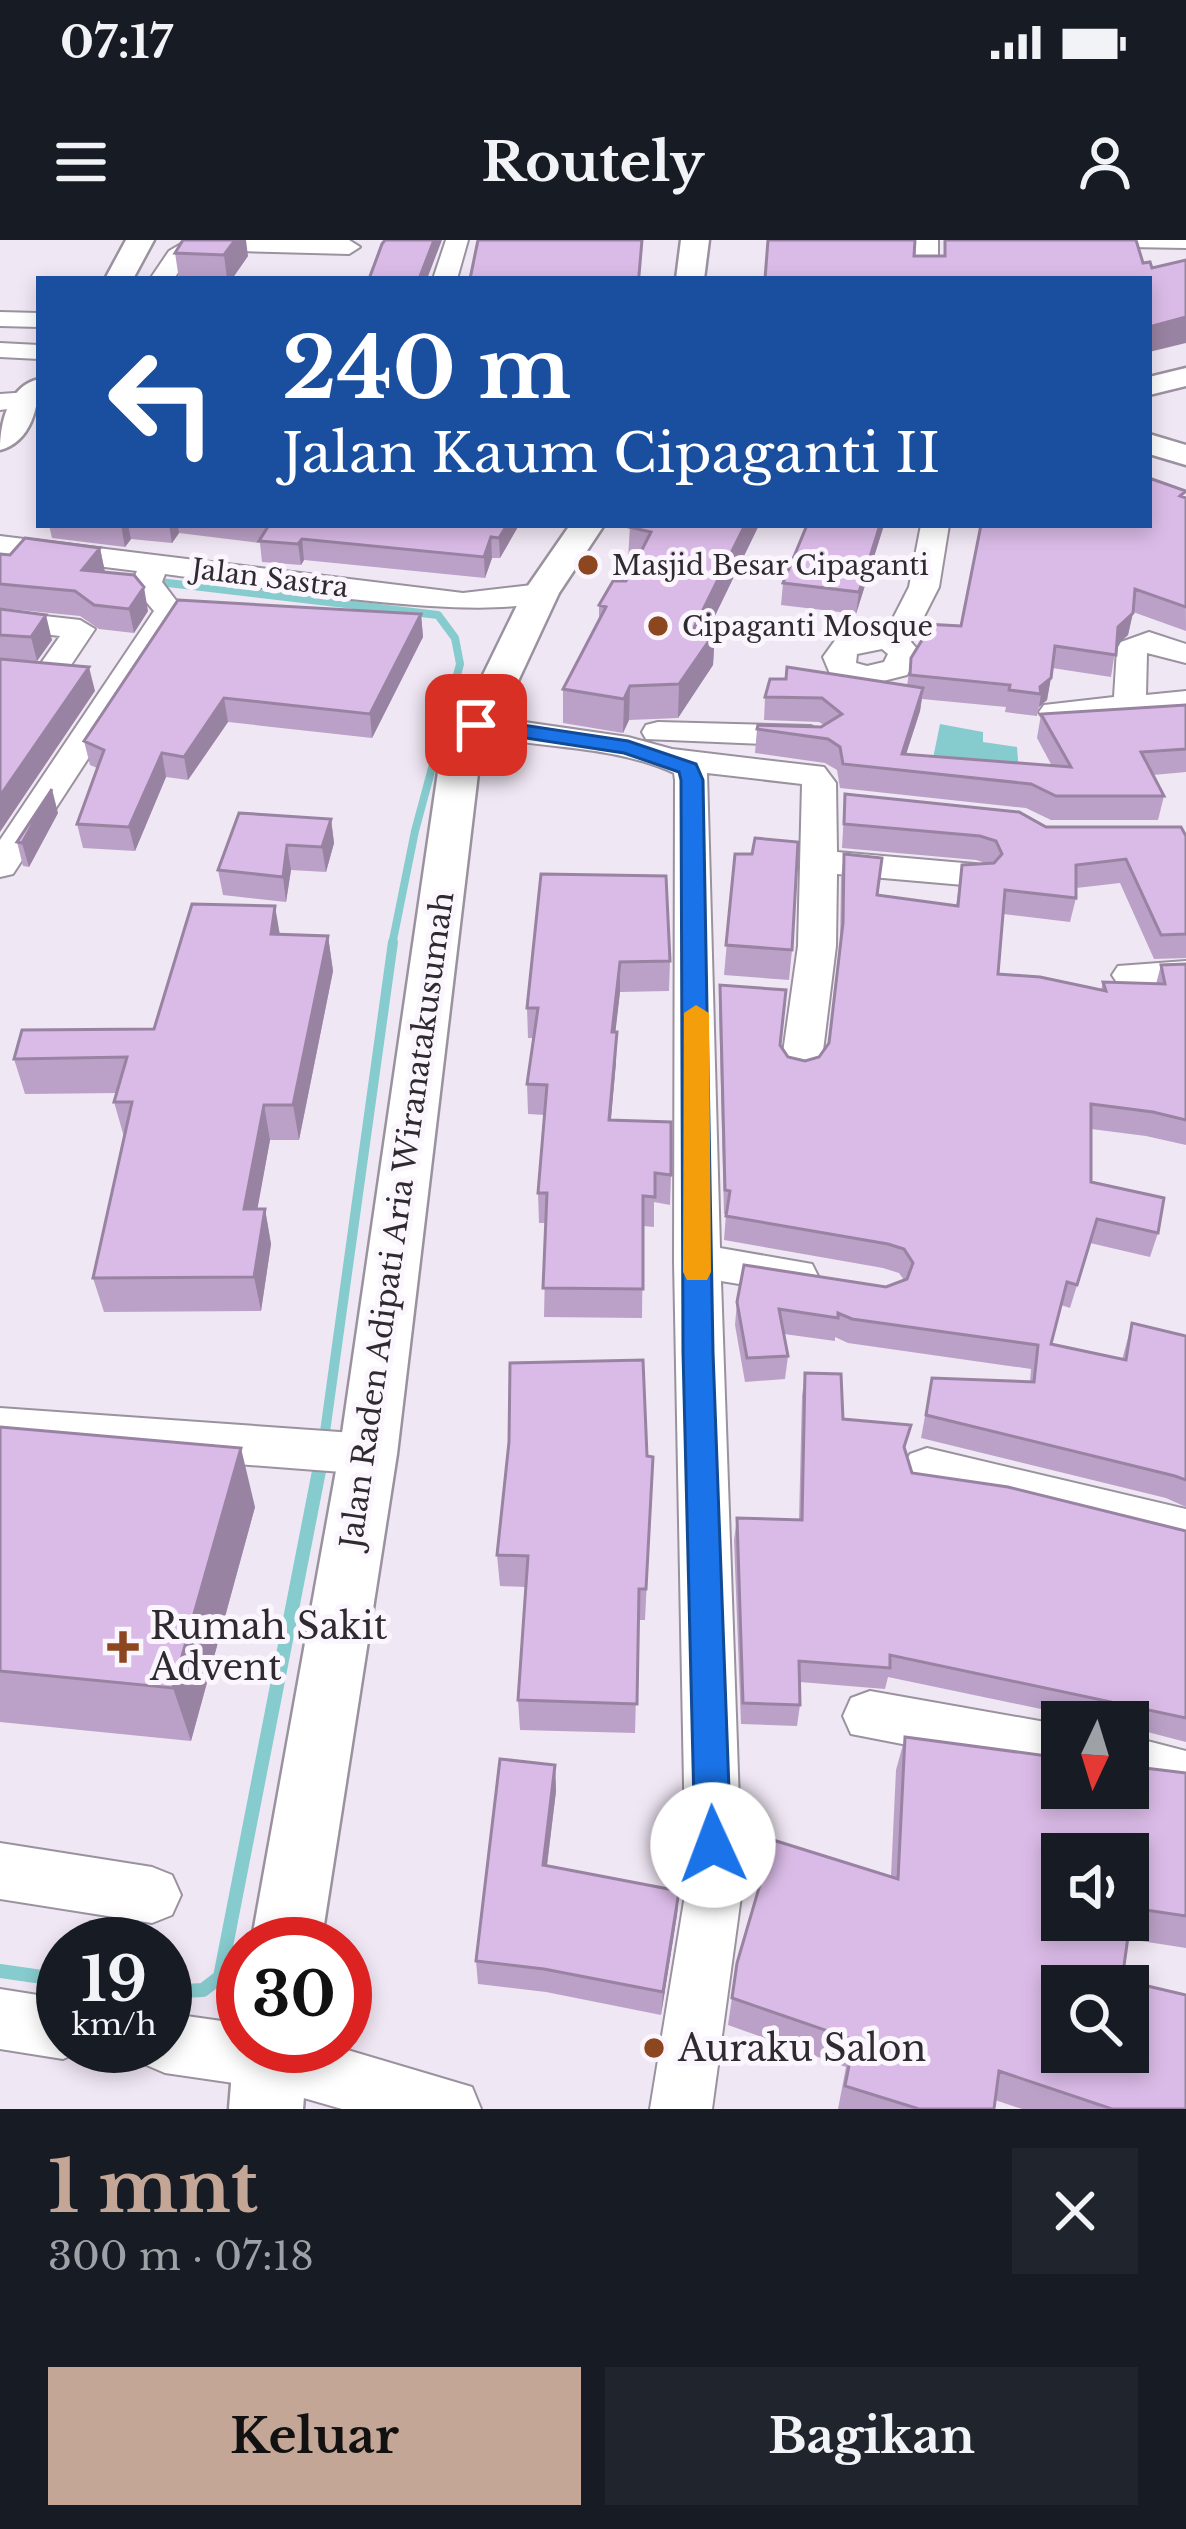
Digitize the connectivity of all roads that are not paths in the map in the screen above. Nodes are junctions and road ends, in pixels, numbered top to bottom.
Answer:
1 (140, 240) edge
2 (457, 240) edge
3 (694, 240) edge
4 (927, 240) edge
5 (1186, 241) edge
6 (1130, 246) edge
7 (350, 247) dead end
8 (120, 276) edge
9 (164, 276) edge
10 (446, 276) edge
11 (690, 276) edge
12 (926, 276) edge
13 (0, 319) edge
14 (36, 320) edge
15 (0, 350) edge
16 (36, 352) edge
17 (1186, 377) edge
18 (1152, 385) edge
19 (23, 397) edge
20 (0, 440) edge
21 (1152, 445) edge
22 (1186, 455) edge
23 (585, 528) edge
24 (934, 528) edge
25 (0, 545) edge
26 (154, 564) junction
27 (541, 593) junction
28 (0, 620) edge
29 (896, 642) dead end
30 (1186, 655) edge
31 (0, 671) edge
32 (1186, 701) edge
33 (1130, 702) junction
34 (1055, 712) edge
35 (476, 725) junction
36 (819, 736) edge
37 (649, 753) junction
38 (820, 861) junction
39 (0, 866) edge
40 (975, 875) edge
41 (1186, 973) edge
42 (1131, 974) dead end
43 (696, 990) junction
44 (811, 999) junction
45 (801, 1067) edge
46 (697, 1261) junction
47 (836, 1282) edge
48 (0, 1427) edge
49 (368, 1454) junction
50 (927, 1468) dead end
51 (1186, 1530) edge
52 (870, 1716) dead end
53 (1041, 1746) edge
54 (1149, 1767) edge
55 (1186, 1777) edge
56 (0, 1870) edge
57 (152, 1895) dead end
58 (291, 1917) edge
59 (0, 2020) edge
60 (36, 2025) edge
61 (278, 2073) edge
62 (449, 2109) edge
63 (681, 2109) edge

1 - 8 main road
2 - 10 street
3 - 11 main road
4 - 12 street
5 - 6 street
7 - 9 street
13 - 14 street
15 - 16 street
17 - 18 main road
19 - 20 main road
21 - 22 main road
23 - 27 main road, Jalan Raden Adipati Aria Wiranatakusumah
24 - 29 street
25 - 26 street, Jalan Sastra
26 - 27 street, Jalan Sastra
26 - 39 street
27 - 35 main road, Jalan Raden Adipati Aria Wiranatakusumah
28 - 31 street
30 - 33 street
32 - 33 street
33 - 34 street
35 - 37 street
35 - 49 main road, Jalan Raden Adipati Aria Wiranatakusumah
36 - 37 street
37 - 38 street
37 - 43 street
38 - 40 street
38 - 44 street
41 - 42 street
43 - 44 street
43 - 46 street
44 - 45 street
46 - 47 street
46 - 63 street
48 - 49 street
49 - 58 main road, Jalan Raden Adipati Aria Wiranatakusumah
50 - 51 street
52 - 53 street
54 - 55 street
56 - 57 street
59 - 60 street
61 - 62 street

